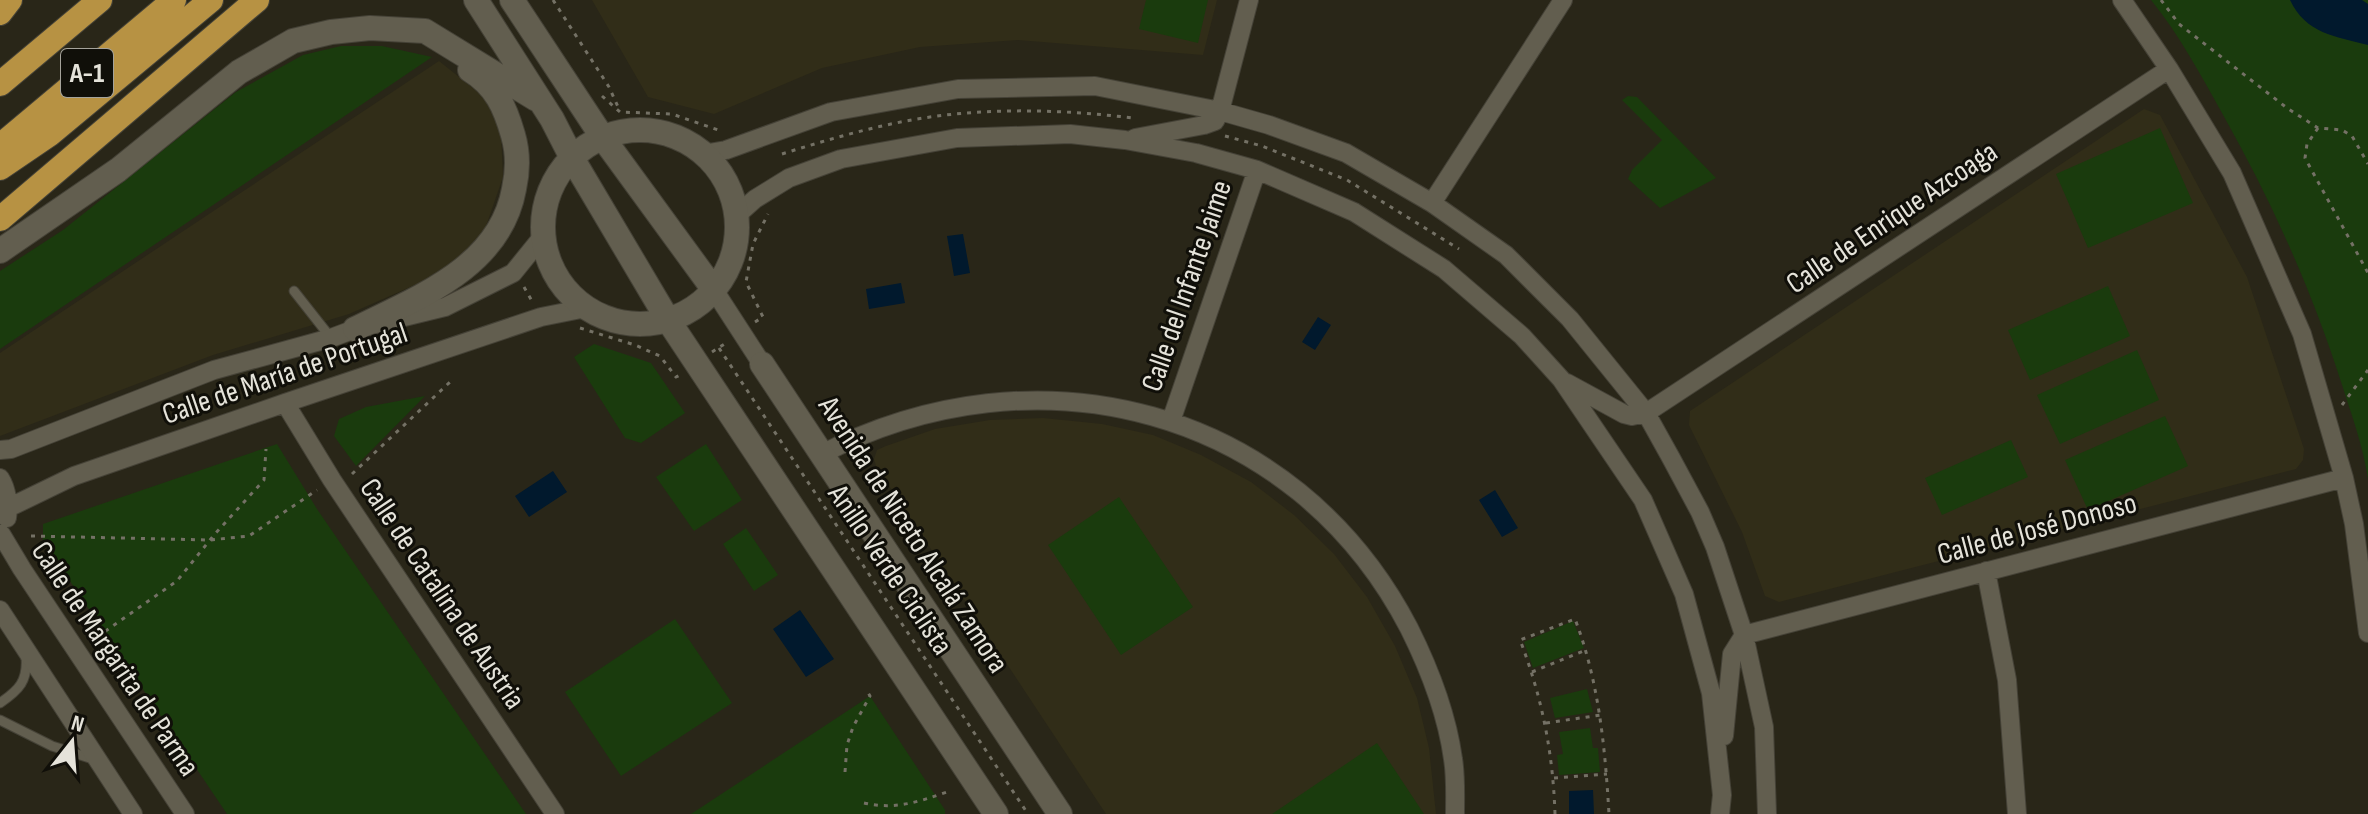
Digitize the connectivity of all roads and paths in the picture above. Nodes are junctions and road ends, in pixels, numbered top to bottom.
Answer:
1 (10, 0) edge
2 (100, 0) edge
3 (174, 0) edge
4 (211, 0) edge
5 (257, 0) edge
6 (512, 0) edge
7 (553, 0) edge
8 (1249, 0) edge
9 (1563, 0) edge
10 (2122, 0) edge
11 (2161, 0) edge
12 (480, 5) edge
13 (0, 13) edge
14 (370, 28) junction
15 (2169, 69) junction
16 (0, 84) edge
17 (596, 92) dead end
18 (541, 102) junction
19 (1220, 111) junction
20 (620, 112) junction
21 (732, 128) dead end
22 (2318, 128) junction
23 (603, 138) junction
24 (1125, 140) junction
25 (778, 144) dead end
26 (0, 146) edge
27 (703, 154) junction
28 (782, 154) dead end
29 (572, 158) junction
30 (2368, 164) edge
31 (0, 168) edge
32 (1257, 170) junction
33 (1432, 203) junction
34 (772, 205) dead end
35 (737, 215) junction
36 (0, 219) edge
37 (543, 236) junction
38 (0, 251) edge
39 (2368, 273) edge
40 (519, 280) dead end
41 (714, 290) junction
42 (294, 291) dead end
43 (535, 307) dead end
44 (763, 317) dead end
45 (581, 318) junction
46 (668, 320) junction
47 (355, 329) junction
48 (331, 338) junction
49 (729, 340) dead end
50 (719, 348) junction
51 (713, 352) dead end
52 (762, 364) joint
53 (2368, 370) edge
54 (676, 377) dead end
55 (1561, 379) junction
56 (450, 382) dead end
57 (285, 403) junction
58 (2342, 405) dead end
59 (1646, 413) junction
60 (1171, 421) junction
61 (266, 449) dead end
62 (0, 450) edge
63 (820, 455) junction
64 (352, 474) dead end
65 (0, 478) edge
66 (2344, 478) junction
67 (317, 490) dead end
68 (8, 508) junction
69 (1, 535) edge
70 (31, 536) dead end
71 (210, 540) junction
72 (1986, 571) junction
73 (0, 610) edge
74 (2368, 633) edge
75 (1744, 635) junction
76 (97, 637) dead end
77 (24, 646) junction
78 (1586, 650) junction
79 (1532, 672) junction
80 (867, 691) dead end
81 (0, 703) edge
82 (1601, 715) junction
83 (0, 720) edge
84 (1546, 723) junction
85 (96, 760) junction
86 (845, 772) dead end
87 (1607, 774) junction
88 (1554, 778) junction
89 (947, 792) dead end
90 (864, 803) dead end
91 (1721, 805) edge
92 (989, 810) edge
93 (133, 814) edge
94 (185, 814) edge
95 (555, 814) edge
96 (1028, 814) edge
97 (1060, 814) edge
98 (1455, 814) edge
99 (1555, 814) edge
100 (1609, 814) edge
101 (1767, 814) edge
102 (2017, 814) edge

1 - 13 highway
2 - 16 highway, A-1
3 - 26 highway, A-1
4 - 31 highway
5 - 36 highway
6 - 23 street, Avenida de Niceto Alcalá Zamora
7 - 20 path
8 - 19 street
9 - 33 street
10 - 15 street
11 - 22 path
12 - 18 street
14 - 18 street
14 - 38 street
14 - 47 street
15 - 59 street, Calle de Enrique Azcoaga
15 - 66 street
17 - 20 path
18 - 29 street
19 - 24 street
19 - 27 street
19 - 33 street
20 - 21 path
22 - 30 path
22 - 39 path
23 - 27 street
23 - 29 street
23 - 41 street, Avenida de Niceto Alcalá Zamora
24 - 32 street
24 - 35 street
25 - 28 path
27 - 35 street
29 - 37 street
29 - 46 street
32 - 55 street
32 - 60 street, Calle del Infante Jaime
33 - 59 street
34 - 44 path
35 - 41 street
37 - 45 street
37 - 47 street, Calle de María de Portugal
40 - 43 path
41 - 46 street
41 - 52 street, Avenida de Niceto Alcalá Zamora
42 - 48 lane
45 - 46 street
45 - 54 path
45 - 57 street, Calle de María de Portugal
46 - 92 street
47 - 48 street, Calle de María de Portugal
48 - 62 street, Calle de María de Portugal
49 - 50 path
50 - 51 path
50 - 96 path, Anillo Verde Ciclista
52 - 63 street, Avenida de Niceto Alcalá Zamora
53 - 58 path
55 - 59 street
55 - 91 street
56 - 64 path
57 - 68 street, Calle de María de Portugal
57 - 95 street, Calle de Catalina de Austria
59 - 75 street
60 - 63 street
60 - 98 street
61 - 71 path
63 - 97 street, Avenida de Niceto Alcalá Zamora
65 - 68 street
66 - 72 street, Calle de José Donoso
66 - 74 street
67 - 71 path
68 - 69 street
69 - 94 street, Calle de Margarita de Parma
70 - 71 path
71 - 76 path
72 - 75 street, Calle de José Donoso
72 - 102 street
73 - 77 street
75 - 91 street
75 - 101 street
77 - 81 lane
77 - 85 street
78 - 79 path
78 - 79 path
78 - 82 path
79 - 84 path
80 - 86 path
82 - 84 path
82 - 87 path
83 - 85 lane
84 - 88 path
85 - 93 street
87 - 88 path
87 - 100 path
88 - 99 path
89 - 90 path

